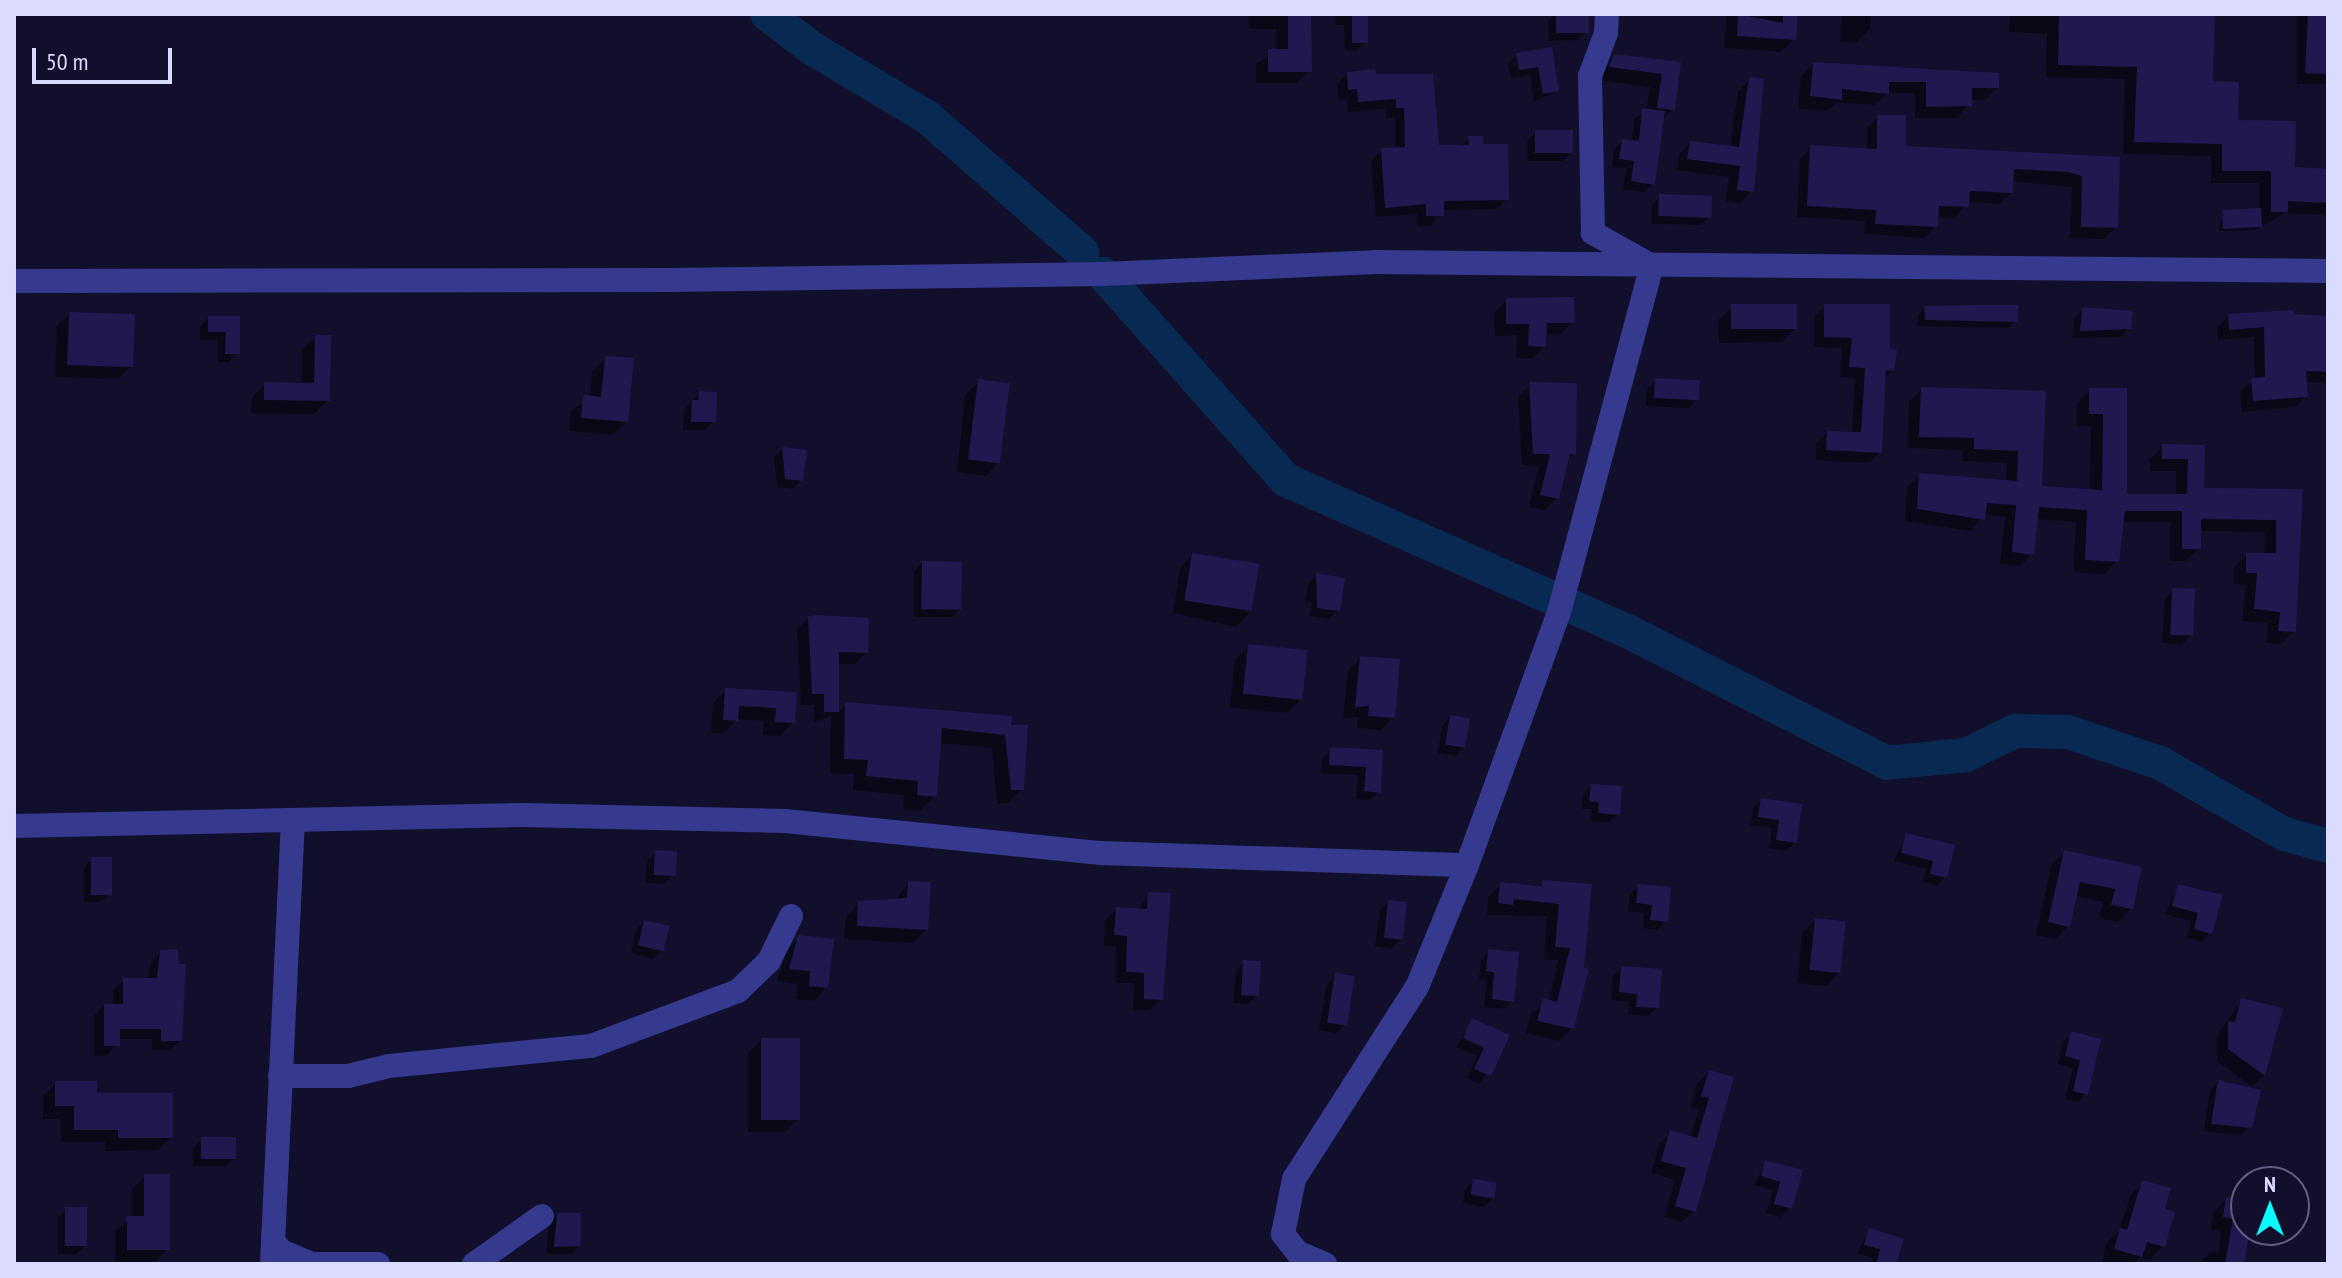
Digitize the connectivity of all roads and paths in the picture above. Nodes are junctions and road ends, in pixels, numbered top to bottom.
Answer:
1 (1607, 14) edge
2 (1652, 266) junction
3 (2328, 271) edge
4 (14, 281) edge
5 (293, 823) junction
6 (14, 826) edge
7 (1467, 865) junction
8 (791, 916) dead end
9 (280, 1076) junction
10 (542, 1216) dead end
11 (272, 1252) edge
12 (378, 1264) edge
13 (474, 1264) edge
14 (1325, 1264) edge

1 - 2 street
2 - 3 street
2 - 4 street
2 - 7 street
5 - 6 street
5 - 7 street
5 - 9 street
7 - 14 street
8 - 9 street
9 - 11 street
10 - 13 street
11 - 12 street

